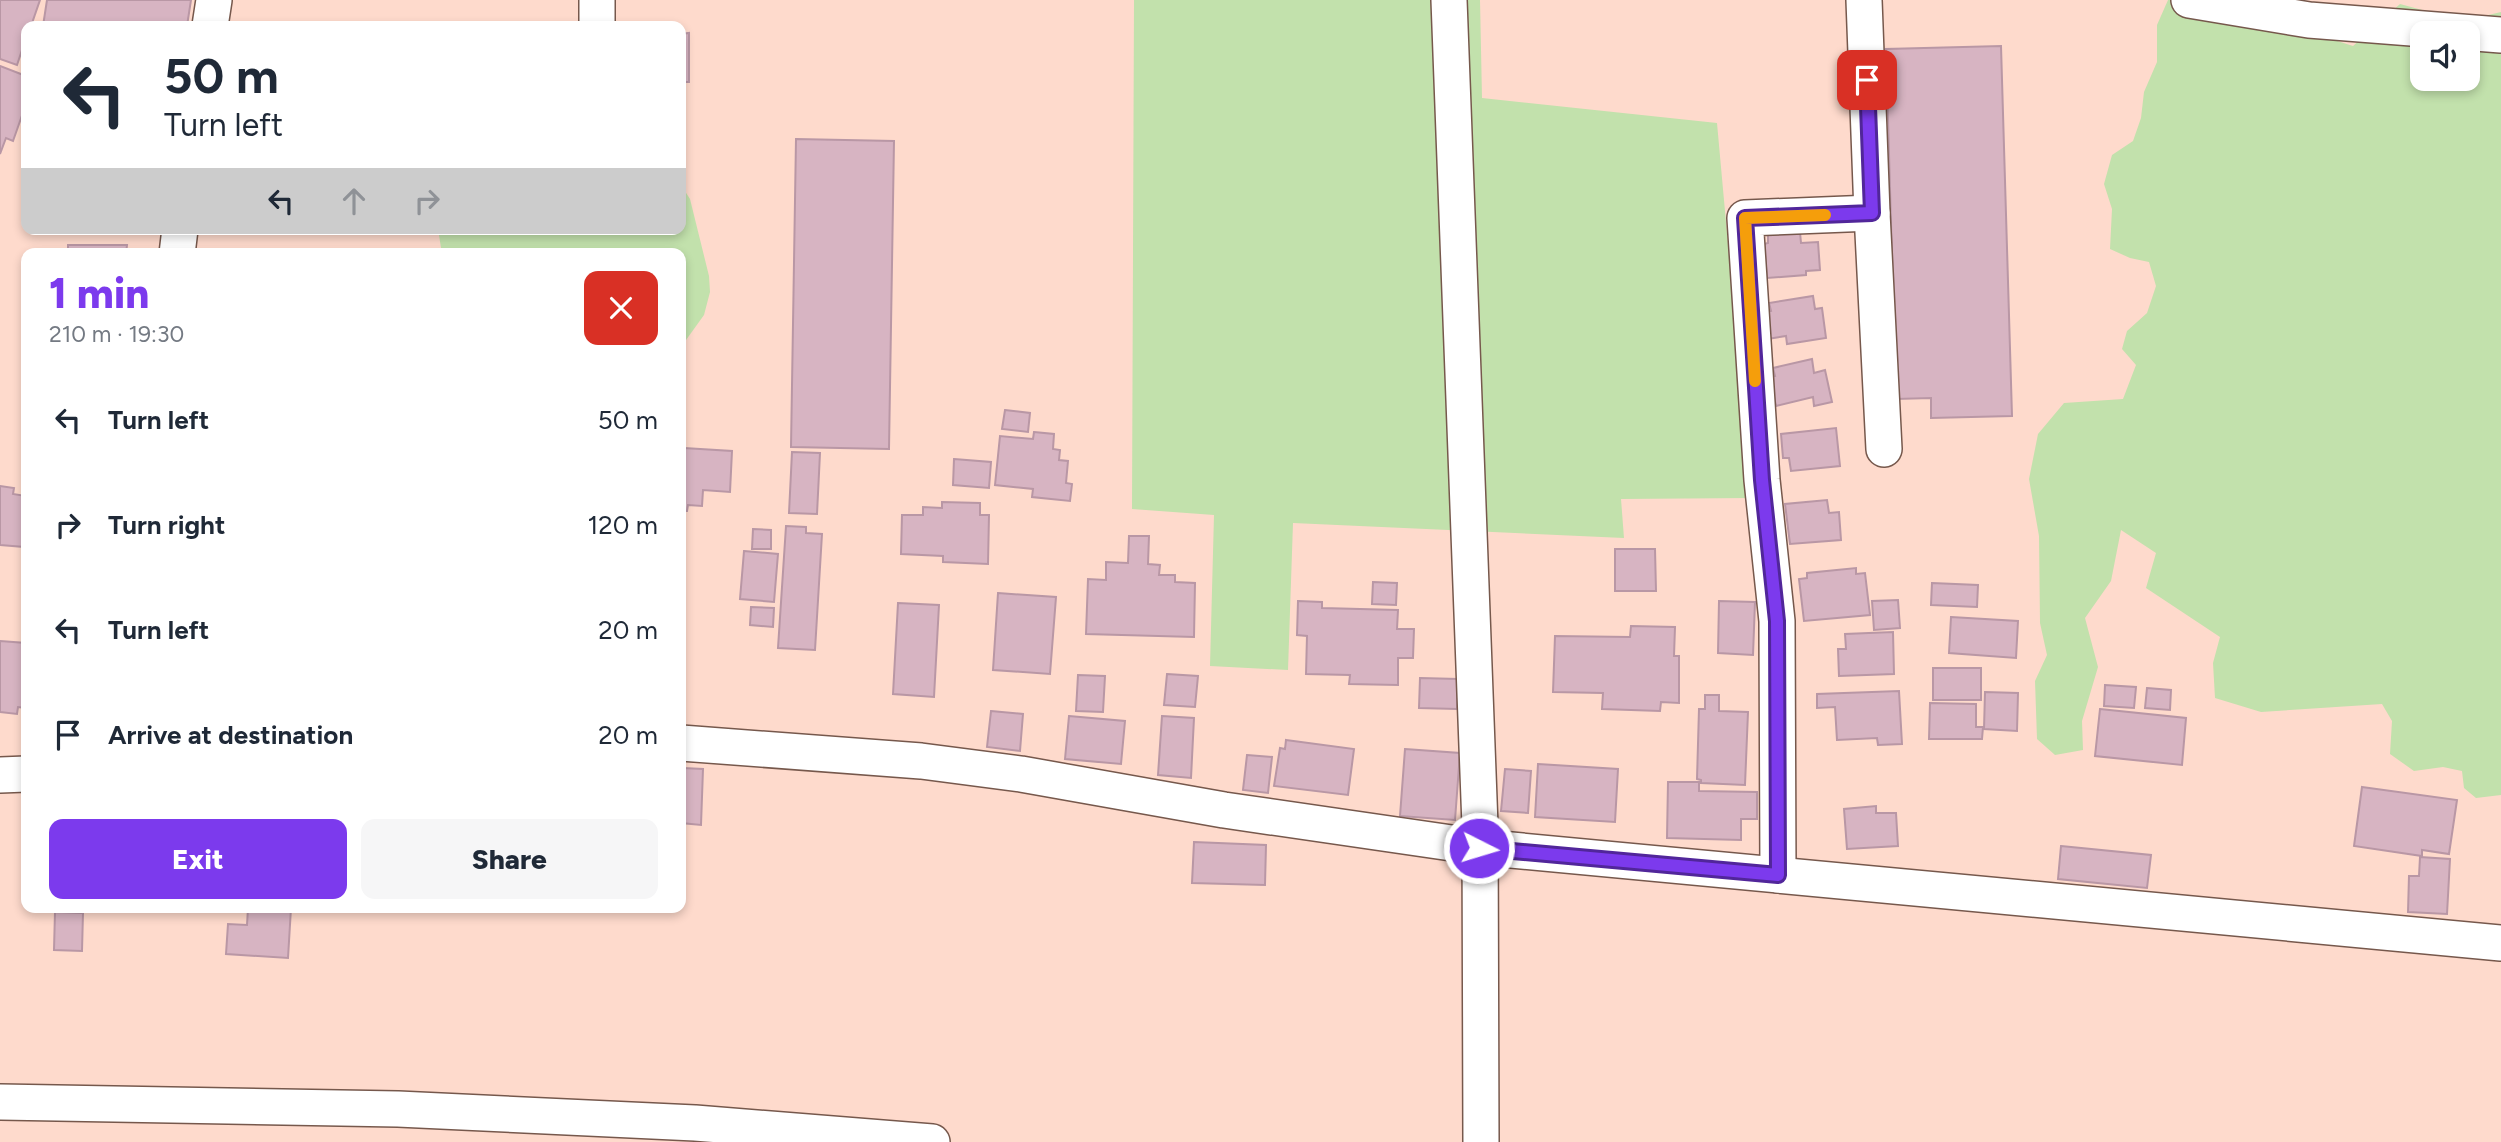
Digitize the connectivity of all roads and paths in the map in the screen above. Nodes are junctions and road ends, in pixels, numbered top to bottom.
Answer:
1 (214, 0) edge
2 (597, 0) edge
3 (1449, 0) edge
4 (1864, 0) edge
5 (2189, 0) edge
6 (211, 21) edge
7 (597, 21) edge
8 (2501, 35) edge
9 (1872, 213) junction
10 (1884, 449) dead end
11 (686, 743) edge
12 (21, 774) edge
13 (0, 775) edge
14 (1479, 848) junction
15 (1778, 875) junction
16 (2501, 943) edge
17 (0, 1102) edge
18 (932, 1142) edge
19 (1481, 1142) edge

1 - 6 street
2 - 7 street
3 - 14 street
4 - 9 street
5 - 8 street
9 - 10 street
9 - 15 street
11 - 14 street
12 - 13 street
14 - 15 street
14 - 19 street
15 - 16 street
17 - 18 street

